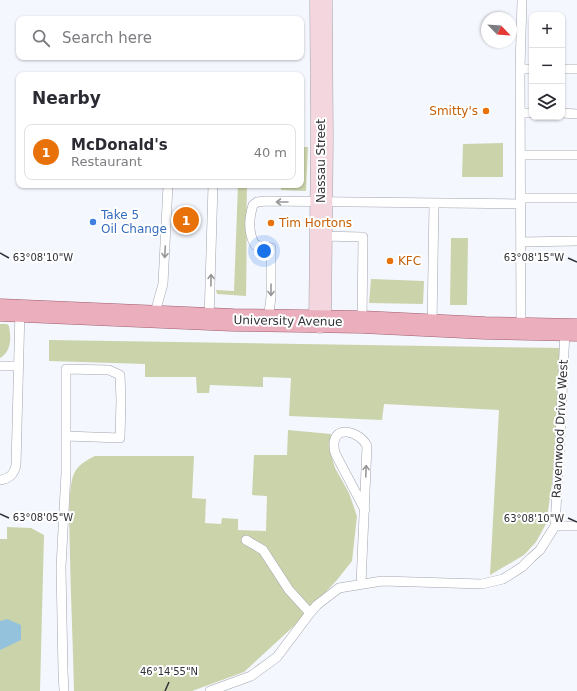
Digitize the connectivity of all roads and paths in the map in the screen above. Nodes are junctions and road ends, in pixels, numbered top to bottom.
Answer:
1 (320, 0) edge
2 (522, 0) edge
3 (520, 69) junction
4 (529, 69) edge
5 (565, 69) edge
6 (577, 69) edge
7 (520, 113) junction
8 (529, 113) edge
9 (565, 113) edge
10 (577, 114) edge
11 (520, 155) junction
12 (577, 156) edge
13 (168, 188) edge
14 (213, 188) edge
15 (577, 198) edge
16 (521, 201) junction
17 (321, 202) junction
18 (434, 203) junction
19 (321, 236) junction
20 (577, 241) edge
21 (521, 242) junction
22 (10, 310) edge
23 (154, 316) junction
24 (209, 319) junction
25 (268, 321) junction
26 (320, 322) junction
27 (362, 322) junction
28 (432, 326) junction
29 (521, 329) junction
30 (571, 330) edge
31 (0, 366) edge
32 (19, 366) junction
33 (66, 436) junction
34 (0, 480) edge
35 (364, 510) junction
36 (555, 526) junction
37 (577, 526) edge
38 (246, 540) dead end
39 (361, 584) junction
40 (310, 613) junction
41 (64, 691) edge
42 (210, 691) edge

1 - 17 street, Nassau Street
2 - 3 lane
3 - 4 lane
3 - 7 lane
5 - 6 lane
7 - 8 lane
7 - 11 lane
9 - 10 lane
11 - 12 lane
11 - 16 lane
13 -> 23 lane
24 -> 14 lane
15 - 16 lane
16 - 18 lane
16 - 21 lane
17 - 18 lane
17 - 19 street, Nassau Street
17 -> 25 lane
18 - 28 lane
19 - 26 street, Nassau Street
19 - 27 lane
20 - 21 lane
21 - 29 lane
22 - 23 main road, University Avenue
22 - 32 lane
23 - 24 main road, University Avenue
24 - 25 main road, University Avenue
25 - 26 main road, University Avenue
26 - 27 main road, University Avenue
27 - 28 main road, University Avenue
28 - 29 main road, University Avenue
29 - 30 main road, University Avenue
30 - 36 lane, Ravenwood Drive West
31 - 32 lane
32 - 34 lane
33 - 33 lane
33 - 41 lane
35 -> 35 lane
35 - 39 lane
36 - 37 lane
36 - 39 lane, Ravenwood Drive West
38 - 40 lane
39 - 40 lane, Ravenwood Drive West
40 - 42 lane, Ravenwood Drive West

